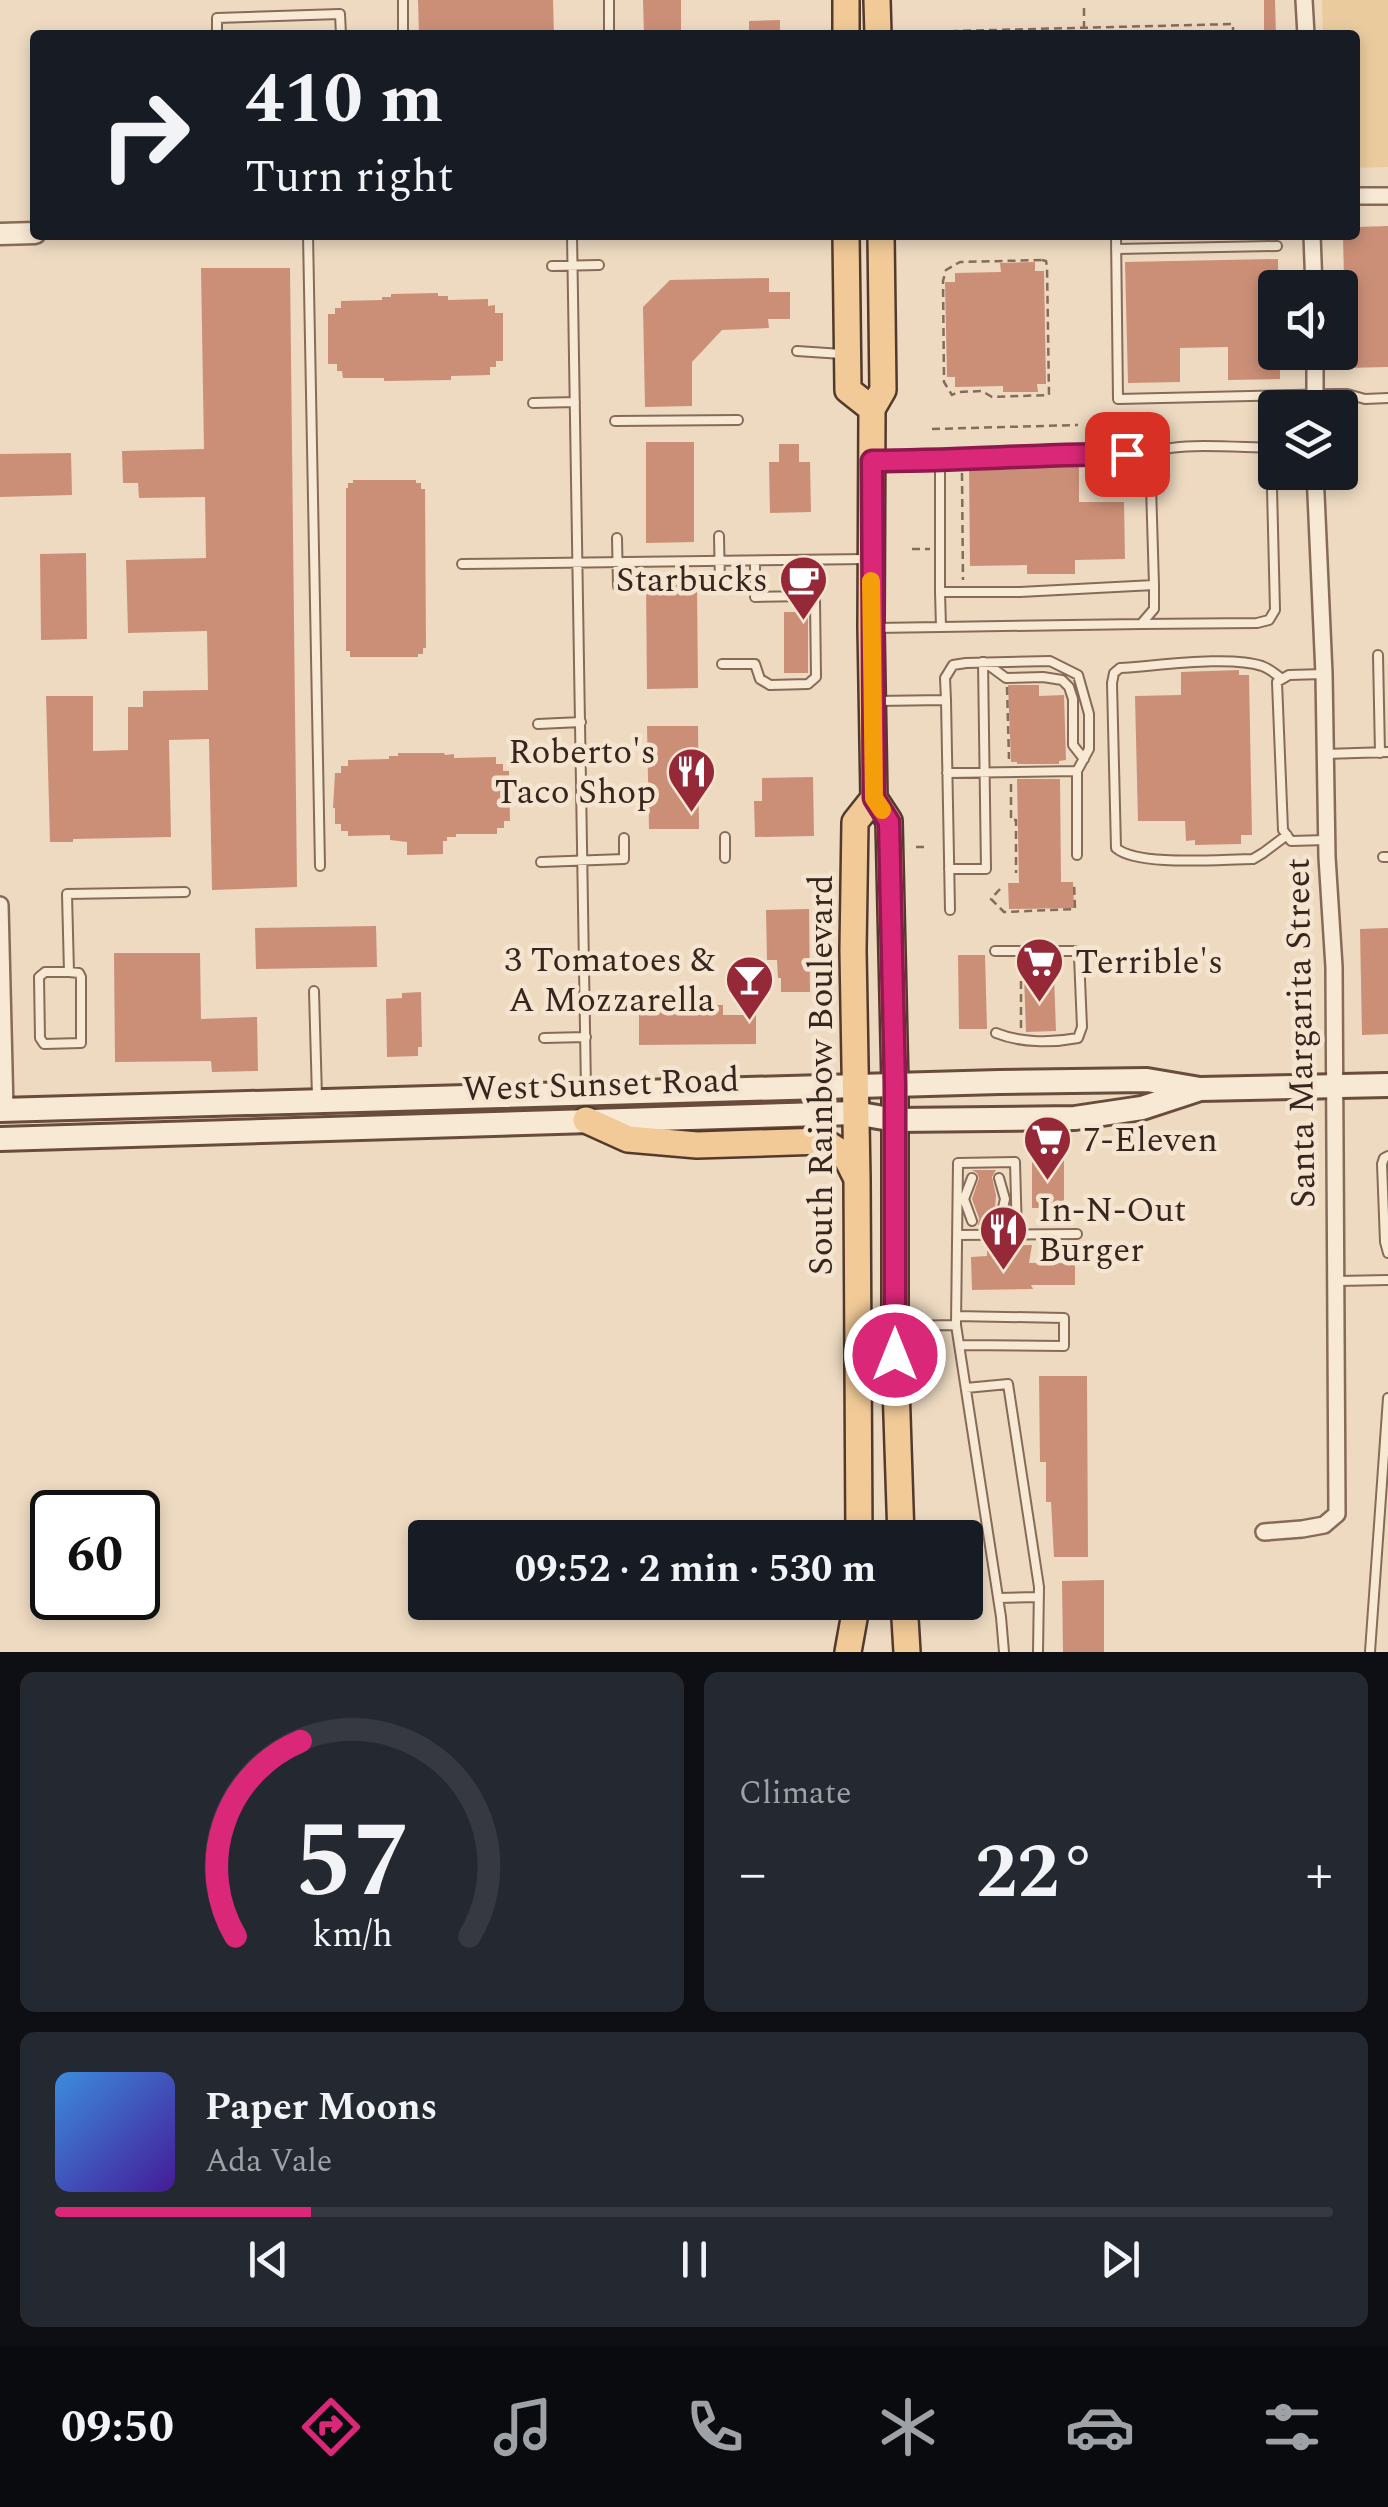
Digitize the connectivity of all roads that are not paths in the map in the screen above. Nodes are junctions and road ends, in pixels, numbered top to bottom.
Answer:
1 (402, 0) edge
2 (609, 0) edge
3 (846, 0) edge
4 (878, 0) edge
5 (1304, 0) edge
6 (217, 30) edge
7 (341, 30) edge
8 (403, 30) edge
9 (609, 30) edge
10 (846, 30) edge
11 (878, 30) edge
12 (1306, 30) edge
13 (1360, 196) edge
14 (1388, 196) edge
15 (0, 234) edge
16 (30, 234) edge
17 (308, 240) edge
18 (572, 240) edge
19 (846, 240) edge
20 (1116, 240) edge
21 (1312, 240) edge
22 (1276, 246) dead end
23 (881, 248) edge
24 (1116, 250) junction
25 (599, 265) dead end
26 (552, 266) dead end
27 (573, 266) junction
28 (1313, 270) edge
29 (797, 351) dead end
30 (848, 354) junction
31 (1358, 397) edge
32 (1388, 398) edge
33 (1258, 400) edge
34 (575, 402) junction
35 (533, 404) dead end
36 (872, 409) junction
37 (738, 420) dead end
38 (615, 422) dead end
39 (1258, 448) edge
40 (1150, 454) junction
41 (872, 461) junction
42 (940, 461) junction
43 (1273, 490) edge
44 (1316, 490) edge
45 (719, 536) dead end
46 (617, 538) dead end
47 (871, 559) junction
48 (720, 561) junction
49 (755, 561) junction
50 (578, 562) junction
51 (618, 562) junction
52 (462, 564) dead end
53 (720, 585) dead end
54 (1154, 585) junction
55 (618, 586) dead end
56 (940, 592) junction
57 (1142, 624) junction
58 (940, 627) junction
59 (871, 628) junction
60 (1378, 655) dead end
61 (983, 662) junction
62 (722, 664) dead end
63 (1324, 674) junction
64 (1282, 679) junction
65 (946, 700) junction
66 (872, 701) junction
67 (580, 722) junction
68 (538, 724) dead end
69 (1384, 752) edge
70 (1325, 754) junction
71 (1084, 759) junction
72 (1077, 771) junction
73 (985, 772) junction
74 (947, 773) junction
75 (874, 798) junction
76 (1287, 835) junction
77 (724, 837) dead end
78 (624, 838) dead end
79 (1326, 840) junction
80 (1077, 855) dead end
81 (725, 858) dead end
82 (583, 861) junction
83 (541, 862) dead end
84 (320, 866) dead end
85 (949, 869) junction
86 (185, 892) dead end
87 (0, 905) edge
88 (950, 910) dead end
89 (995, 952) dead end
90 (69, 972) junction
91 (314, 992) dead end
92 (996, 1033) dead end
93 (586, 1037) junction
94 (544, 1038) dead end
95 (855, 1085) junction
96 (895, 1085) junction
97 (1388, 1085) edge
98 (1335, 1086) junction
99 (1200, 1089) junction
100 (586, 1094) junction
101 (317, 1101) junction
102 (2, 1110) edge
103 (855, 1113) junction
104 (586, 1120) junction
105 (895, 1120) junction
106 (318, 1130) junction
107 (0, 1139) edge
108 (1388, 1156) edge
109 (857, 1178) junction
110 (972, 1178) dead end
111 (999, 1178) dead end
112 (1016, 1198) junction
113 (965, 1199) junction
114 (1001, 1199) junction
115 (972, 1221) dead end
116 (1000, 1221) dead end
117 (1078, 1234) dead end
118 (958, 1235) junction
119 (1017, 1235) junction
120 (1388, 1253) edge
121 (1388, 1280) edge
122 (1336, 1281) junction
123 (956, 1320) junction
124 (895, 1326) junction
125 (959, 1345) junction
126 (966, 1388) junction
127 (1388, 1398) edge
128 (859, 1520) edge
129 (900, 1520) edge
130 (1264, 1532) dead end
131 (1039, 1597) junction
132 (998, 1598) junction
133 (854, 1620) edge
134 (858, 1620) edge
135 (905, 1620) edge
136 (848, 1652) edge
137 (859, 1652) edge
138 (907, 1652) edge
139 (1004, 1652) edge
140 (1038, 1652) edge
141 (1370, 1652) edge

1 - 8 lane
2 - 9 lane
3 - 10 main road
4 - 11 main road
5 - 12 street
6 - 7 lane
13 - 14 street
15 - 16 street
17 - 84 lane
18 - 27 lane
19 - 30 main road
20 - 24 lane
21 - 28 street
22 - 24 lane
23 - 36 main road, South Rainbow Boulevard
24 - 33 lane
25 - 27 lane
26 - 27 lane
27 - 34 lane
29 - 30 lane
30 - 36 main road
31 - 32 lane
34 - 35 lane
34 - 50 lane
36 - 41 main road, South Rainbow Boulevard
37 - 38 lane
39 - 40 lane
40 - 42 lane
40 - 54 lane
41 - 42 lane
41 - 47 main road, South Rainbow Boulevard
42 - 56 lane
43 - 57 lane
44 - 63 street, Santa Margarita Street
45 - 48 lane
46 - 51 lane
47 - 49 lane
47 - 59 main road, South Rainbow Boulevard
48 - 49 lane
48 - 51 lane
48 - 53 lane
49 - 62 lane
50 - 51 lane
50 - 52 lane
50 - 67 lane
51 - 55 lane
54 - 56 lane
54 - 57 lane
56 - 58 lane
57 - 58 lane
58 - 59 lane
59 - 66 main road, South Rainbow Boulevard
60 - 69 lane
61 - 65 lane
61 - 71 lane
61 - 71 lane
61 - 73 lane
63 - 64 lane
63 - 70 street, Santa Margarita Street
64 - 76 lane
64 - 76 lane
65 - 66 lane
65 - 74 lane
66 - 75 main road, South Rainbow Boulevard
67 - 68 lane
67 - 82 lane
69 - 70 lane
70 - 79 street, Santa Margarita Street
71 - 72 lane
72 - 73 lane
72 - 80 lane
73 - 74 lane
73 - 85 lane
74 - 85 lane
75 - 95 main road, South Rainbow Boulevard
75 - 96 main road, South Rainbow Boulevard
76 - 79 lane
77 - 81 lane
78 - 82 lane
79 - 98 street, Santa Margarita Street
82 - 83 lane
82 - 93 lane
85 - 88 lane
86 - 90 lane
87 - 102 street
89 - 92 lane
90 - 90 lane
91 - 101 lane
93 - 94 lane
93 - 100 lane
95 - 96 main road, West Sunset Road
95 - 100 main road, West Sunset Road
95 - 103 main road, South Rainbow Boulevard
96 - 99 main road, West Sunset Road
96 - 105 main road, South Rainbow Boulevard
97 - 98 main road, West Sunset Road
98 - 99 main road, West Sunset Road
98 - 122 street, Santa Margarita Street
99 - 105 main road, West Sunset Road
100 - 101 main road, West Sunset Road
100 - 104 main road
101 - 102 main road, West Sunset Road
101 - 106 main road
103 - 104 main road, West Sunset Road
103 - 105 main road, West Sunset Road
103 - 109 main road, South Rainbow Boulevard
104 - 106 main road, West Sunset Road
104 - 109 main road
105 - 124 main road, South Rainbow Boulevard
106 - 107 main road, West Sunset Road
108 - 120 lane
109 - 128 main road, South Rainbow Boulevard
110 - 113 lane
111 - 114 lane
112 - 113 lane
112 - 114 lane
112 - 119 lane
113 - 115 lane
113 - 118 lane
114 - 116 lane
117 - 119 lane
118 - 119 lane
118 - 123 lane
121 - 122 lane
122 - 130 street, Santa Margarita Street
123 - 124 lane
123 - 125 lane
123 - 125 lane
124 - 129 main road, South Rainbow Boulevard
125 - 126 lane
126 - 131 lane
126 - 132 lane
127 - 141 lane
131 - 132 lane
131 - 140 lane
132 - 139 lane
133 - 136 main road
134 - 137 main road
135 - 138 main road

